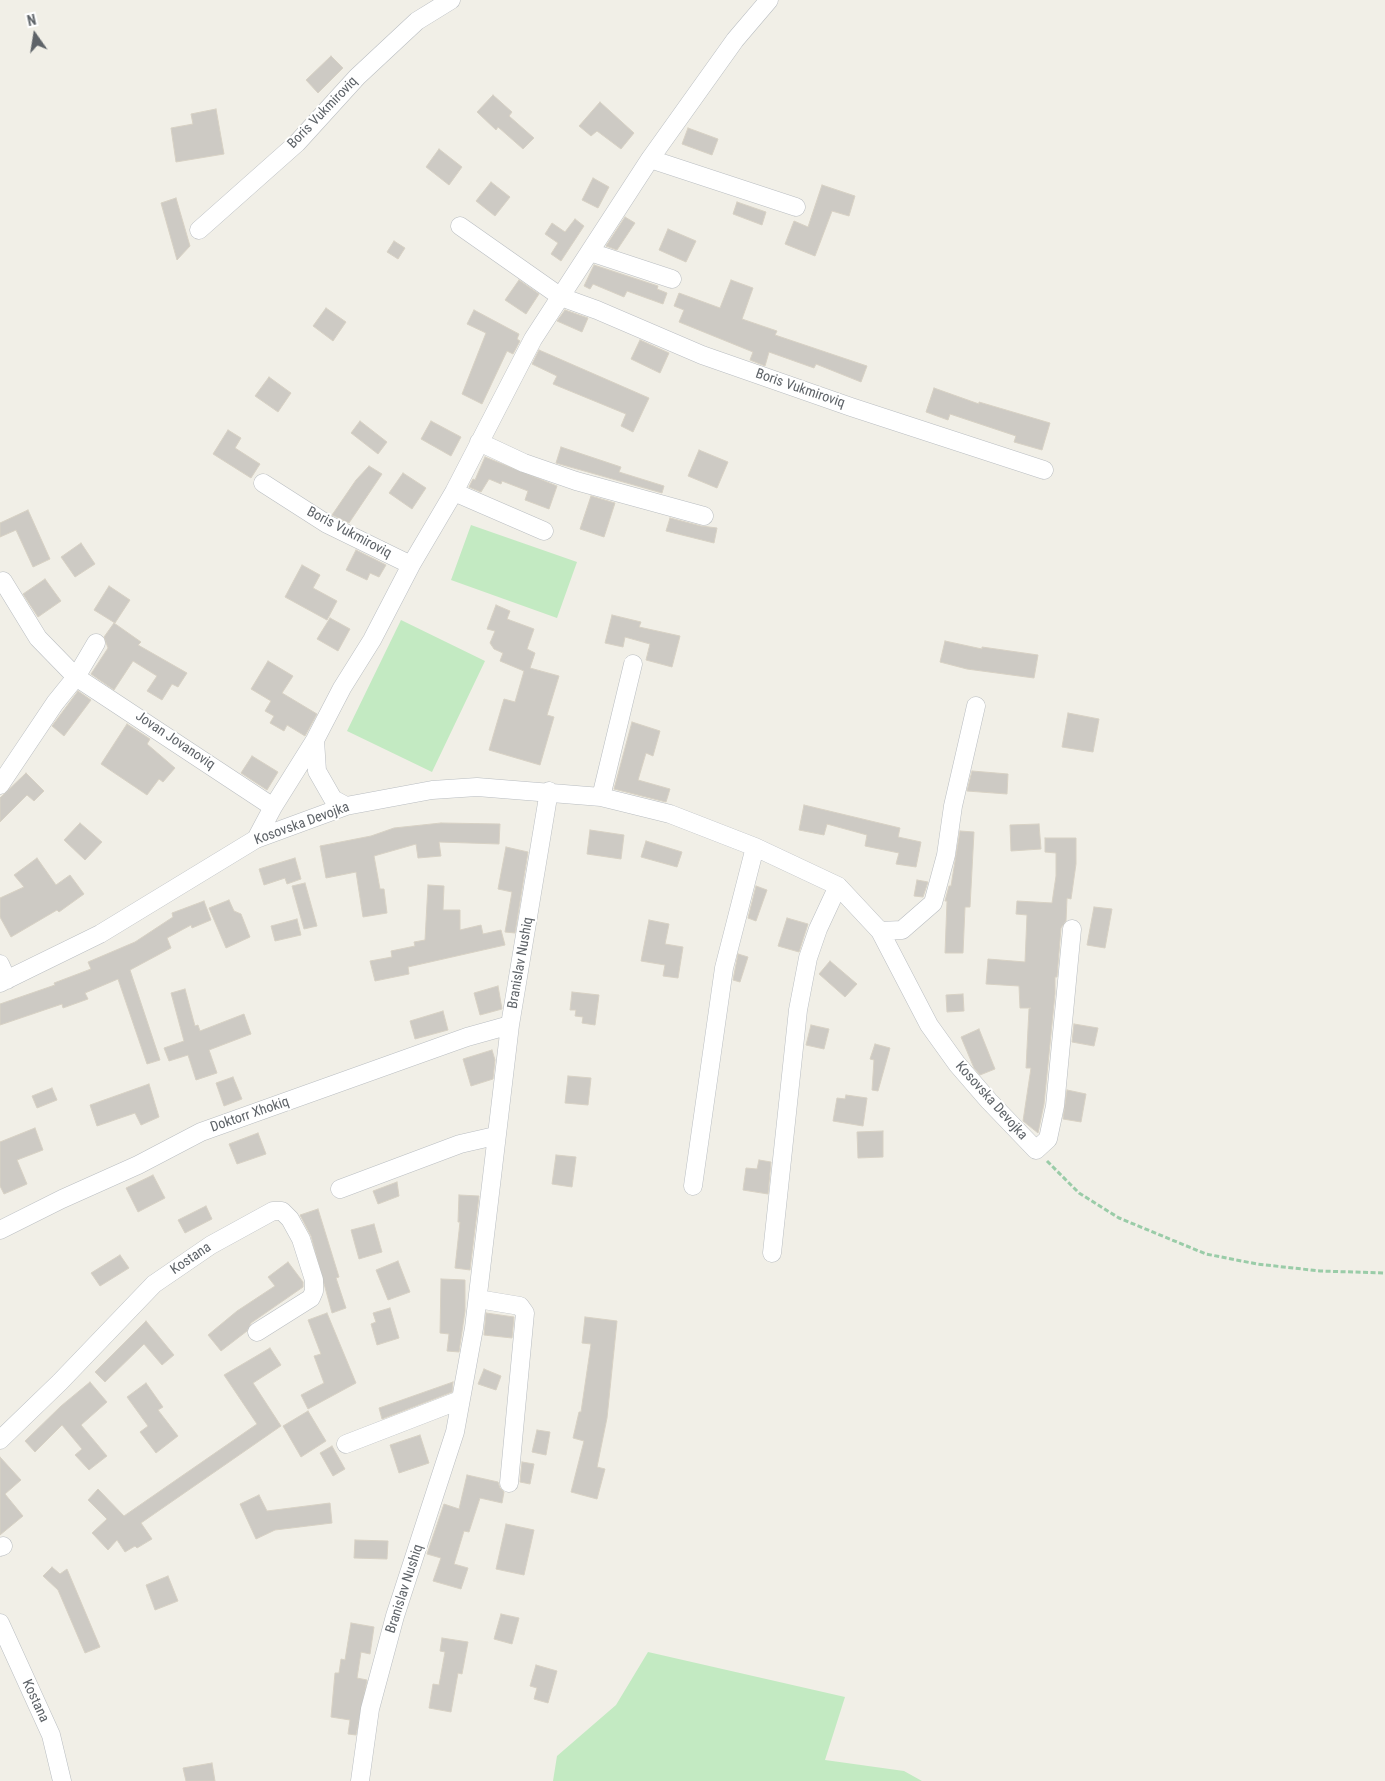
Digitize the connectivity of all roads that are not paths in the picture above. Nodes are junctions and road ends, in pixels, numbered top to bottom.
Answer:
1 (450, 0) edge
2 (769, 0) edge
3 (650, 159) junction
4 (796, 207) dead end
5 (460, 226) dead end
6 (198, 230) dead end
7 (590, 252) junction
8 (672, 279) dead end
9 (561, 297) junction
10 (479, 442) junction
11 (1044, 470) dead end
12 (264, 483) dead end
13 (454, 492) junction
14 (704, 516) dead end
15 (544, 530) dead end
16 (411, 565) junction
17 (3, 581) dead end
18 (96, 644) dead end
19 (634, 664) dead end
20 (76, 676) junction
21 (976, 706) dead end
22 (315, 740) junction
23 (0, 785) edge
24 (549, 791) junction
25 (601, 797) junction
26 (346, 806) junction
27 (273, 807) junction
28 (256, 839) junction
29 (755, 848) junction
30 (838, 886) junction
31 (1072, 929) dead end
32 (880, 931) junction
33 (2, 976) edge
34 (510, 1025) junction
35 (495, 1136) junction
36 (694, 1186) dead end
37 (340, 1189) dead end
38 (0, 1230) edge
39 (772, 1253) dead end
40 (478, 1299) junction
41 (257, 1332) dead end
42 (460, 1400) junction
43 (0, 1440) edge
44 (346, 1444) dead end
45 (509, 1483) dead end
46 (0, 1623) edge
47 (62, 1781) edge
48 (360, 1781) edge

1 - 6 street, Boris Vukmiroviq
2 - 3 street
3 - 4 street
3 - 7 street
5 - 9 street, Boris Vukmiroviq
7 - 8 street
7 - 9 street
9 - 10 street
9 - 11 street, Boris Vukmiroviq
10 - 13 street
10 - 14 street
12 - 16 street, Boris Vukmiroviq
13 - 15 street
13 - 16 street
16 - 22 street
17 - 20 street, Jovan Jovanoviq
18 - 20 street
19 - 25 street
20 - 23 street
20 - 27 street, Jovan Jovanoviq
21 - 32 street
22 - 26 street
22 - 27 street
24 - 25 street, Kosovska Devojka
24 - 26 street, Kosovska Devojka
24 - 34 street, Branislav Nushiq
25 - 29 street, Kosovska Devojka
26 - 28 street, Kosovska Devojka
27 - 28 street
28 - 33 street, Kosovska Devojka
29 - 30 street, Kosovska Devojka
29 - 36 street
30 - 32 street, Kosovska Devojka
30 - 39 street
31 - 32 street, Kosovska Devojka
34 - 35 street, Branislav Nushiq
34 - 38 street, Doktorr Xhokiq
35 - 37 street
35 - 40 street, Branislav Nushiq
40 - 42 street, Branislav Nushiq
40 - 45 street
41 - 43 street, Kostana
42 - 44 street
42 - 48 street, Branislav Nushiq
46 - 47 street, Kostana

